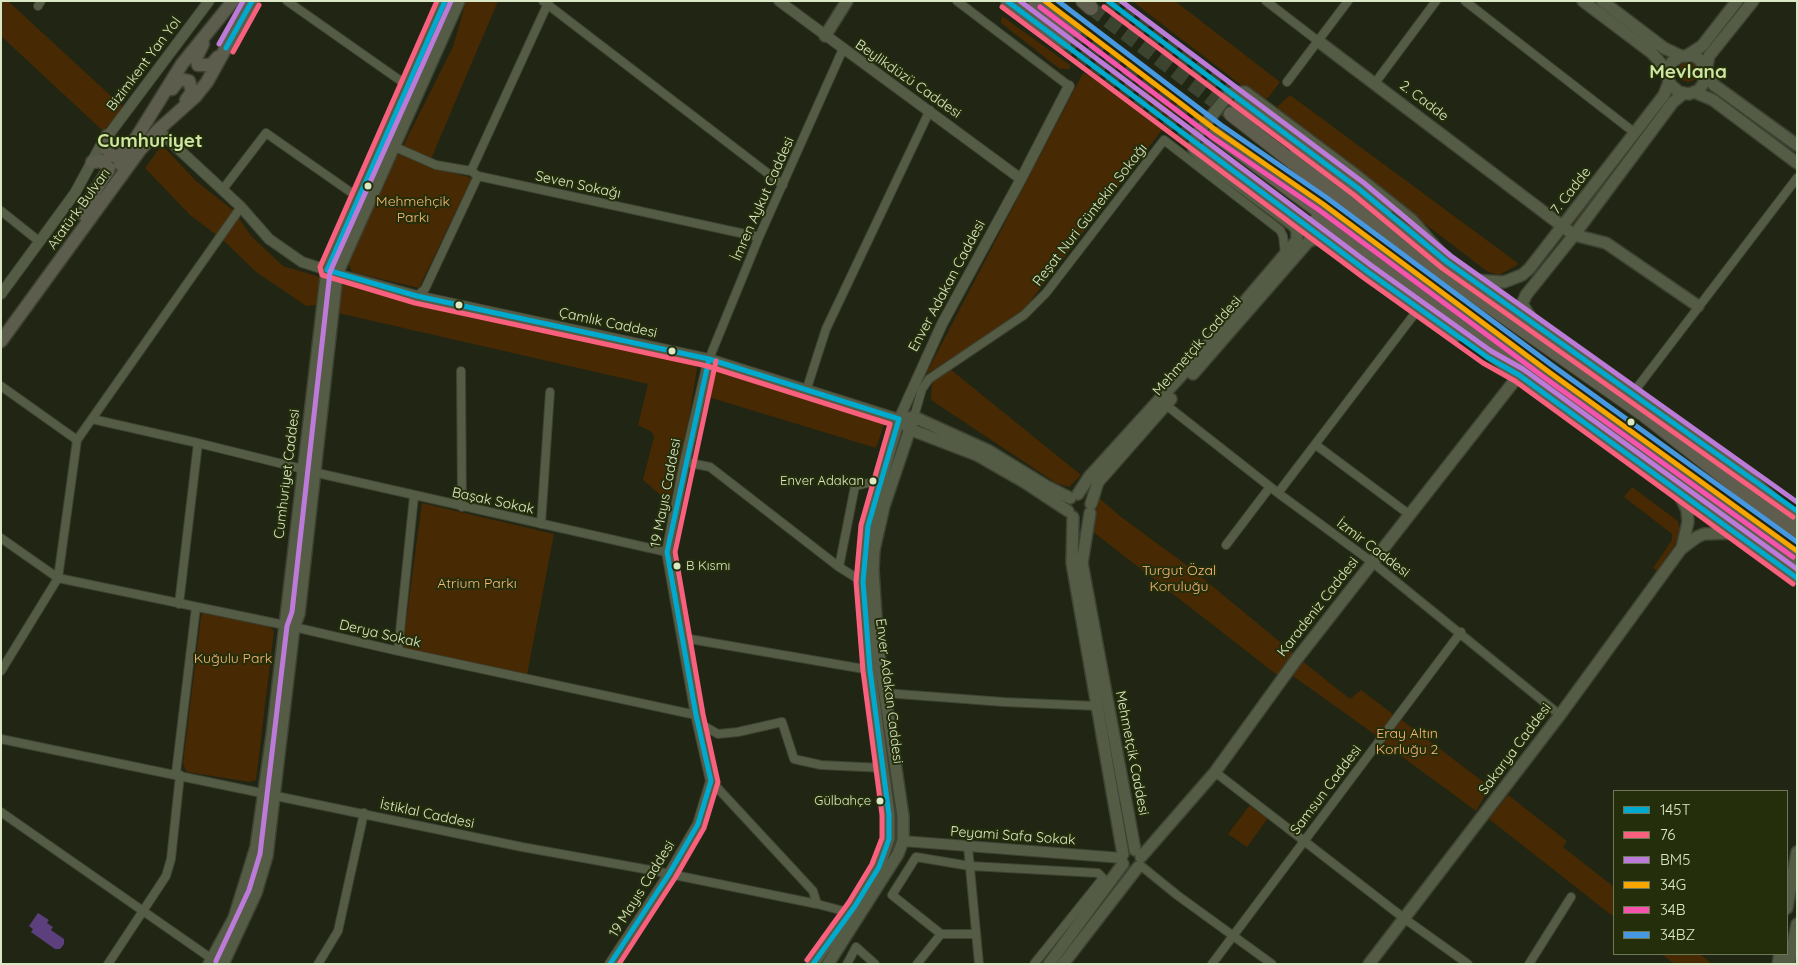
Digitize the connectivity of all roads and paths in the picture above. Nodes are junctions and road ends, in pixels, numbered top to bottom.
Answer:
1 (209, 1) edge
2 (233, 1) edge
3 (252, 1) edge
4 (287, 1) edge
5 (445, 1) edge
6 (459, 1) edge
7 (780, 1) edge
8 (848, 1) edge
9 (957, 1) edge
10 (1007, 1) edge
11 (1035, 1) edge
12 (1266, 1) edge
13 (1348, 1) edge
14 (1436, 1) edge
15 (1465, 1) edge
16 (1582, 1) edge
17 (1602, 1) edge
18 (1737, 1) edge
19 (1753, 1) edge
20 (546, 2) edge
21 (212, 29) junction
22 (1075, 30) tunnel mouth
23 (825, 36) junction
24 (1318, 41) junction
25 (1066, 43) tunnel mouth
26 (226, 48) junction
27 (843, 49) junction
28 (1684, 55) junction
29 (1706, 72) junction
30 (1669, 79) junction
31 (1288, 82) dead end
32 (1375, 83) junction
33 (408, 86) junction
34 (1069, 86) joint
35 (1689, 93) junction
36 (418, 94) junction
37 (1240, 101) tunnel mouth
38 (155, 109) junction
39 (930, 110) junction
40 (1231, 114) tunnel mouth
41 (1248, 126) junction
42 (160, 128) junction
43 (1636, 133) junction
44 (1215, 134) tunnel mouth
45 (107, 136) junction
46 (132, 146) junction
47 (1797, 146) edge
48 (395, 147) junction
49 (1206, 148) tunnel mouth
50 (92, 162) junction
51 (1797, 163) edge
52 (1266, 172) junction
53 (474, 174) junction
54 (1797, 178) edge
55 (1021, 180) junction
56 (783, 185) junction
57 (222, 189) junction
58 (349, 191) dead end
59 (241, 207) junction
60 (1, 211) edge
61 (83, 214) junction
62 (1563, 226) junction
63 (1574, 235) junction
64 (759, 237) junction
65 (40, 242) junction
66 (1419, 242) junction
67 (1288, 251) junction
68 (1342, 253) junction
69 (1447, 262) junction
70 (332, 272) junction
71 (1472, 280) junction
72 (1, 294) edge
73 (417, 296) junction
74 (1698, 306) junction
75 (1419, 308) junction
76 (1532, 320) junction
77 (1, 328) edge
78 (1, 341) edge
79 (709, 359) junction
80 (461, 371) dead end
81 (1519, 375) junction
82 (1, 386) edge
83 (806, 388) junction
84 (550, 392) dead end
85 (1633, 393) junction
86 (1163, 403) junction
87 (914, 417) junction
88 (92, 419) junction
89 (899, 419) junction
90 (909, 429) junction
91 (77, 440) junction
92 (198, 443) junction
93 (1316, 445) junction
94 (685, 462) junction
95 (308, 471) junction
96 (1742, 473) junction
97 (881, 480) junction
98 (1270, 487) junction
99 (1677, 490) junction
100 (1278, 494) junction
101 (414, 496) junction
102 (1074, 496) junction
103 (462, 507) junction
104 (1091, 509) junction
105 (1797, 511) edge
106 (1070, 514) junction
107 (1410, 515) junction
108 (1797, 521) edge
109 (542, 524) junction
110 (1737, 534) junction
111 (1797, 534) edge
112 (1, 538) edge
113 (1226, 544) dead end
114 (1681, 550) junction
115 (667, 552) junction
116 (1372, 562) junction
117 (1791, 566) edge
118 (838, 567) junction
119 (58, 578) junction
120 (1797, 580) edge
121 (863, 582) junction
122 (179, 604) junction
123 (196, 607) junction
124 (289, 626) junction
125 (1461, 632) junction
126 (684, 638) junction
127 (398, 651) junction
128 (870, 670) junction
129 (1, 671) edge
130 (885, 693) junction
131 (1097, 706) junction
132 (1560, 715) junction
133 (697, 718) junction
134 (1, 739) edge
135 (884, 768) junction
136 (1215, 772) junction
137 (178, 774) junction
138 (711, 781) junction
139 (268, 794) junction
140 (1, 812) edge
141 (364, 813) junction
142 (890, 840) junction
143 (903, 841) junction
144 (1304, 841) junction
145 (968, 847) junction
146 (1797, 852) edge
147 (1123, 859) junction
148 (1138, 860) junction
149 (970, 866) junction
150 (669, 874) junction
151 (1571, 897) dead end
152 (1788, 902) edge
153 (817, 904) junction
154 (143, 912) junction
155 (846, 916) junction
156 (1405, 919) junction
157 (1797, 924) edge
158 (941, 934) junction
159 (976, 934) junction
160 (1232, 936) junction
161 (213, 962) edge
162 (108, 964) edge
163 (223, 964) edge
164 (318, 964) edge
165 (610, 964) edge
166 (813, 964) edge
167 (828, 964) edge
168 (847, 964) edge
169 (875, 964) edge
170 (917, 964) edge
171 (979, 964) edge
172 (1034, 964) edge
173 (1048, 964) edge
174 (1063, 964) edge
175 (1212, 964) edge
176 (1272, 964) edge
177 (1369, 964) edge
178 (1468, 964) edge
179 (1529, 964) edge
180 (1789, 964) edge

1 - 45 street, Bizimkent Yan Yol
2 - 21 main road, Atatürk Bulvarı
3 - 26 main road, Atatürk Bulvarı
4 - 33 street
5 - 33 main road, Cumhuriyet Caddesi
6 - 36 main road, Cumhuriyet Caddesi
7 - 23 street, Beylikdüzü Caddesi
8 - 23 main road
9 - 34 street
10 - 25 main road
11 - 22 highway
12 - 24 street, 2. Cadde
13 - 24 street
14 - 32 street
15 - 43 street
16 - 30 main road
17 - 28 main road
18 - 28 main road
19 - 29 main road
20 - 53 street
20 - 56 street
21 - 26 main road
21 - 38 main road, Atatürk Bulvarı
23 - 27 street, Beylikdüzü Caddesi
24 - 31 street
24 - 32 main road, 2. Cadde
26 - 42 main road, Atatürk Bulvarı
27 - 39 street, Beylikdüzü Caddesi
27 - 56 street, İmren Aykut Caddesi
28 - 29 main road
28 - 30 main road
29 - 35 main road
29 - 47 main road
30 - 35 main road
30 - 43 main road, 7. Cadde
32 - 62 main road, 2. Cadde
33 - 36 main road
33 - 70 main road, Cumhuriyet Caddesi
34 - 55 street, Enver Adakan Caddesi
35 - 51 main road
35 - 63 main road, 7. Cadde
36 - 48 main road, Cumhuriyet Caddesi
37 - 66 main road
38 - 42 main road
38 - 46 main road, Atatürk Bulvarı
39 - 55 street, Beylikdüzü Caddesi
39 - 83 street
40 - 41 highway
41 - 66 highway
41 - 111 highway
42 - 57 street, Çamlık Caddesi
42 - 78 main road, Atatürk Bulvarı
43 - 62 main road, 7. Cadde
44 - 52 highway
45 - 46 main road
45 - 50 street, Bizimkent Yan Yol
46 - 61 main road, Atatürk Bulvarı
48 - 53 street, Seven Sokağı
48 - 70 main road, Cumhuriyet Caddesi
49 - 68 main road
50 - 61 main road
50 - 65 street, Bizimkent Yan Yol
52 - 81 highway
52 - 117 highway
53 - 64 street, Seven Sokağı
53 - 73 street
54 - 74 street
55 - 89 street, Enver Adakan Caddesi
56 - 64 street, İmren Aykut Caddesi
57 - 58 street
57 - 59 street, Çamlık Caddesi
59 - 70 street, Çamlık Caddesi
59 - 88 street
60 - 65 street
61 - 77 main road, Atatürk Bulvarı
62 - 63 main road, 2. Cadde
62 - 71 main road, 7. Cadde
63 - 74 main road
63 - 76 main road, 7. Cadde
64 - 79 street, İmren Aykut Caddesi
65 - 72 street, Bizimkent Yan Yol
66 - 69 main road
67 - 69 main road
67 - 86 main road, Mehmetçik Caddesi
67 - 87 street, Reşat Nuri Güntekin Sokağı
68 - 75 main road
68 - 86 main road, Mehmetçik Caddesi
69 - 71 main road
70 - 73 street, Çamlık Caddesi
70 - 95 main road, Cumhuriyet Caddesi
71 - 76 main road
73 - 79 street, Çamlık Caddesi
74 - 85 street
75 - 81 main road
75 - 93 street
76 - 85 main road
79 - 83 street, Çamlık Caddesi
79 - 94 street, 19 Mayıs Caddesi
80 - 103 street
81 - 99 main road
81 - 107 main road, Karadeniz Caddesi
82 - 91 street
83 - 89 street, Çamlık Caddesi
84 - 109 street
85 - 96 main road
86 - 98 street, İzmir Caddesi
86 - 102 main road, Mehmetçik Caddesi
86 - 104 main road, Mehmetçik Caddesi
87 - 89 main road
87 - 90 main road, Enver Adakan Caddesi
87 - 102 main road
88 - 91 street
88 - 92 street, Başak Sokak
89 - 90 main road
89 - 97 main road, Enver Adakan Caddesi
90 - 106 main road
90 - 130 main road, Enver Adakan Caddesi
91 - 119 street
92 - 95 street, Başak Sokak
92 - 122 street
93 - 100 street
93 - 107 street
94 - 115 street, 19 Mayıs Caddesi
94 - 118 street
95 - 101 street, Başak Sokak
95 - 124 main road, Cumhuriyet Caddesi
96 - 105 main road
96 - 108 highway
97 - 118 street
97 - 121 main road, Enver Adakan Caddesi
98 - 100 street, İzmir Caddesi
98 - 113 street
99 - 110 main road
99 - 114 main road
100 - 116 street, İzmir Caddesi
101 - 103 street, Başak Sokak
101 - 127 street
102 - 104 main road
102 - 106 main road
103 - 109 street, Başak Sokak
104 - 106 main road
104 - 148 main road, Mehmetçik Caddesi
106 - 131 main road, Mehmetçik Caddesi
107 - 116 main road, Karadeniz Caddesi
109 - 115 street, Başak Sokak
110 - 114 main road
110 - 117 main road
112 - 119 street
114 - 132 main road, Sakarya Caddesi
115 - 126 street, 19 Mayıs Caddesi
116 - 125 street, İzmir Caddesi
116 - 136 main road, Karadeniz Caddesi
117 - 120 main road
118 - 121 street
119 - 122 street, Derya Sokak
119 - 129 street
121 - 128 main road, Enver Adakan Caddesi
122 - 123 street, Derya Sokak
123 - 124 street, Derya Sokak
123 - 137 street
124 - 127 street, Derya Sokak
124 - 139 main road, Cumhuriyet Caddesi
125 - 132 street, İzmir Caddesi
125 - 144 street, Samsun Caddesi
126 - 128 street
126 - 133 street, 19 Mayıs Caddesi
127 - 133 street, Derya Sokak
128 - 135 main road, Enver Adakan Caddesi
130 - 131 street
130 - 143 main road, Enver Adakan Caddesi
131 - 147 main road, Mehmetçik Caddesi
132 - 156 main road, Sakarya Caddesi
133 - 135 street, Derya Sokak
133 - 138 street, 19 Mayıs Caddesi
134 - 137 street, İstiklal Caddesi
135 - 142 main road, Enver Adakan Caddesi
136 - 144 street
136 - 148 main road, Karadeniz Caddesi
137 - 139 street, İstiklal Caddesi
137 - 154 street
138 - 150 street, 19 Mayıs Caddesi
138 - 153 street
139 - 141 street, İstiklal Caddesi
139 - 161 main road, Cumhuriyet Caddesi
139 - 163 main road, Cumhuriyet Caddesi
140 - 154 street
141 - 150 street, İstiklal Caddesi
141 - 164 street
142 - 143 main road
142 - 155 main road, Enver Adakan Caddesi
143 - 145 street, Peyami Safa Sokak
143 - 167 main road, Enver Adakan Caddesi
144 - 156 street
144 - 160 street, Samsun Caddesi
145 - 147 street, Peyami Safa Sokak
145 - 149 street
146 - 152 main road
147 - 148 main road
147 - 148 main road
147 - 173 main road
148 - 160 street
148 - 174 main road, Karadeniz Caddesi
149 - 158 street
149 - 159 street
149 - 172 street
150 - 153 street, İstiklal Caddesi
150 - 165 street, 19 Mayıs Caddesi
151 - 179 street
153 - 155 street, İstiklal Caddesi
154 - 161 street
154 - 162 street
155 - 166 main road, Enver Adakan Caddesi
156 - 177 main road, Sakarya Caddesi
156 - 178 street
157 - 180 main road
158 - 159 street
158 - 170 street
159 - 171 street
160 - 175 street, Samsun Caddesi
160 - 176 street
168 - 169 street

